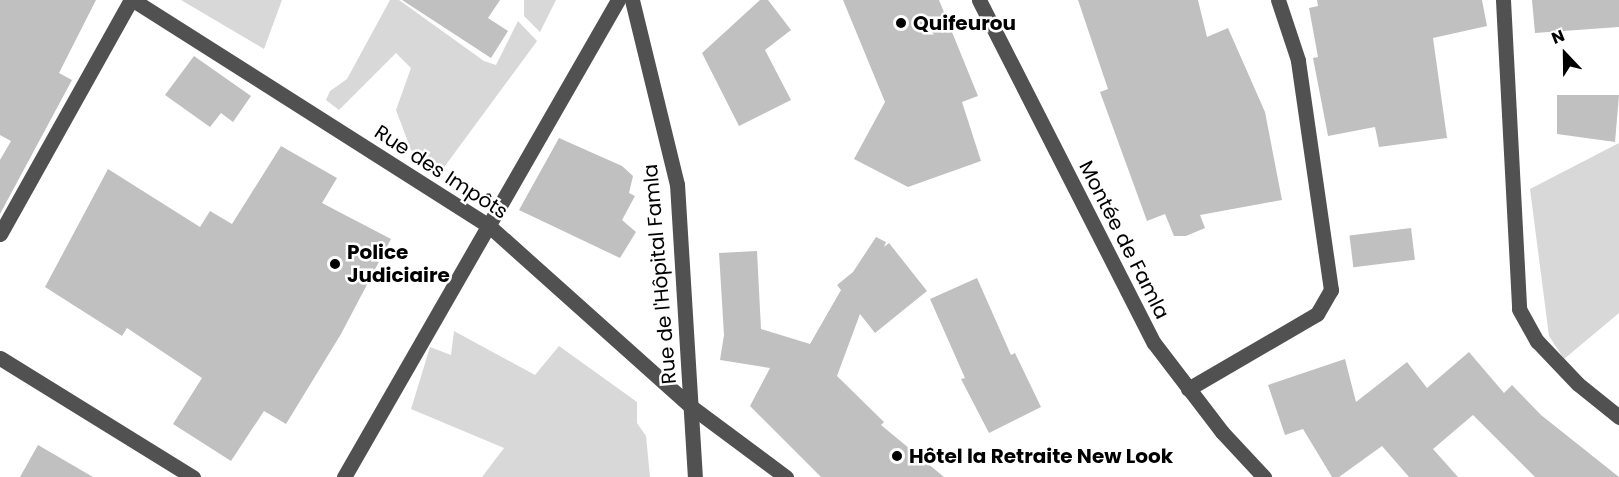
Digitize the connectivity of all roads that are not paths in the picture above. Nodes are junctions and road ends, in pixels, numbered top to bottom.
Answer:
1 (132, 0) edge
2 (618, 0) edge
3 (632, 0) edge
4 (979, 0) edge
5 (1278, 0) edge
6 (1503, 0) edge
7 (488, 225) junction
8 (0, 234) edge
9 (0, 358) edge
10 (1188, 389) junction
11 (693, 408) junction
12 (1619, 417) edge
13 (193, 477) edge
14 (344, 477) edge
15 (695, 477) edge
16 (786, 477) edge
17 (1264, 477) edge

1 - 7 street, Rue des Impôts
1 - 8 street
2 - 7 street
3 - 11 street, Rue de l'Hôpital Famla
4 - 10 street, Montée de Famla
5 - 10 street
6 - 12 street
7 - 11 street, Rue des Impôts
7 - 14 street
9 - 13 street
10 - 17 street, Montée de Famla
11 - 15 street, Rue de l'Hôpital Famla
11 - 16 street, Rue des Impôts

